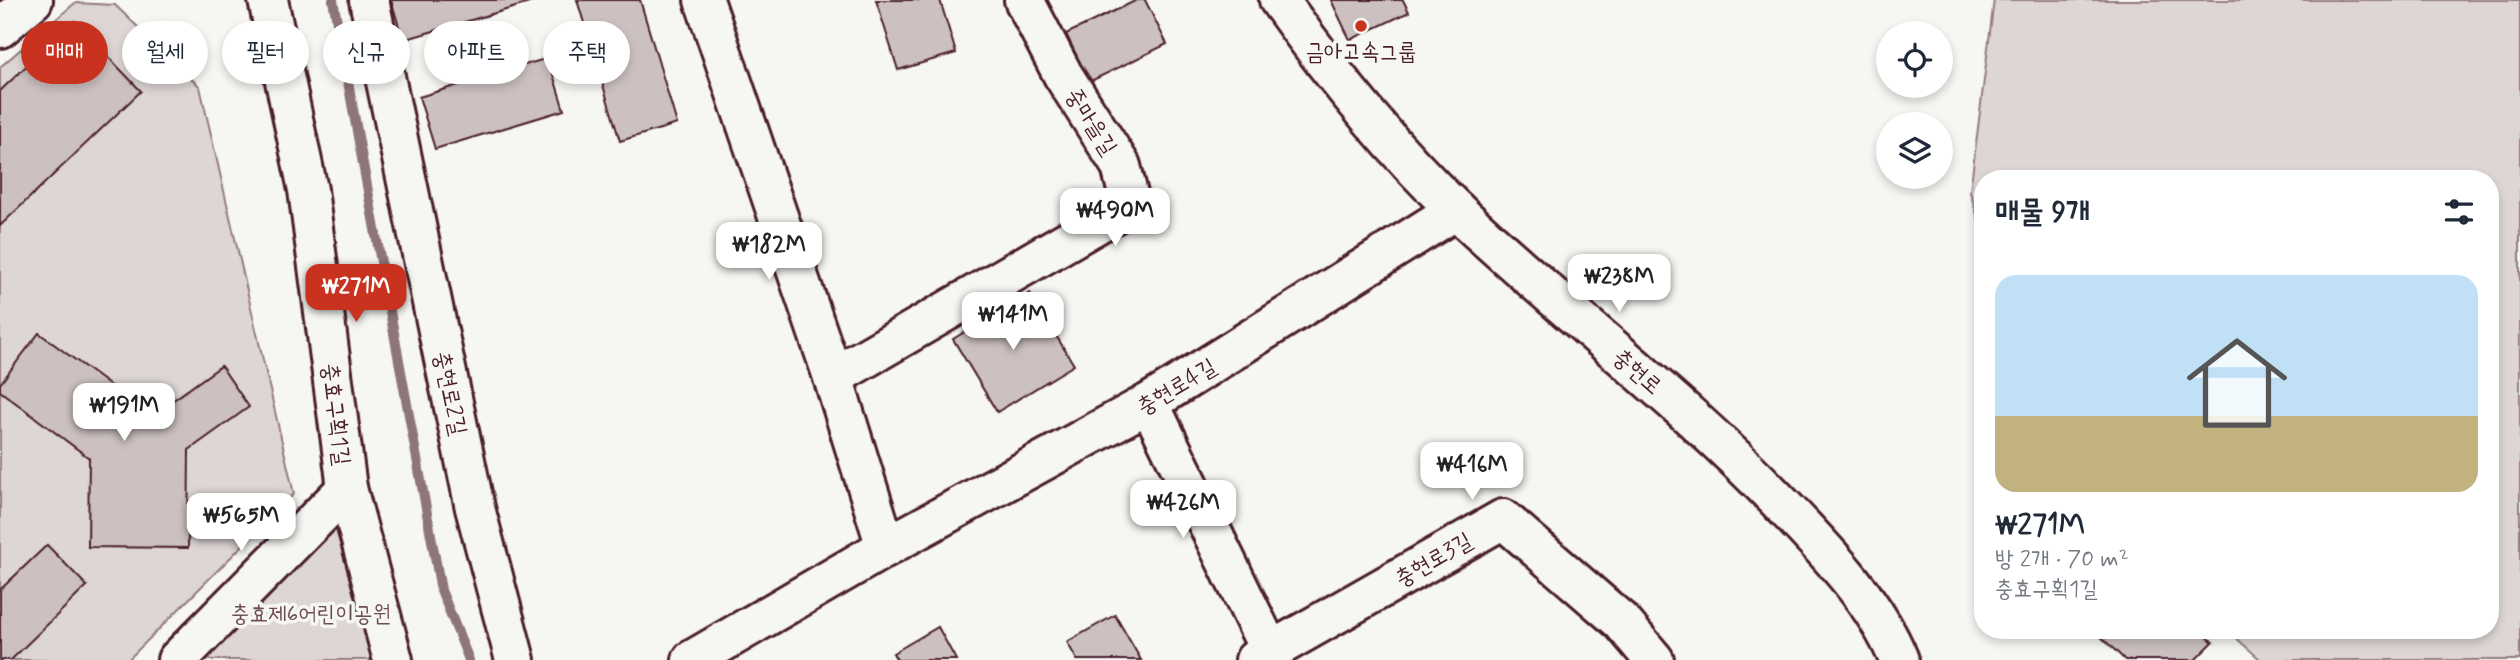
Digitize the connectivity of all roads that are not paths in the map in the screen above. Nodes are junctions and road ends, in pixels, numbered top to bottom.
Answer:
1 (33, 0) edge
2 (268, 0) edge
3 (369, 0) edge
4 (704, 0) edge
5 (1024, 0) edge
6 (1279, 0) edge
7 (0, 28) edge
8 (1456, 210) junction
9 (833, 377) junction
10 (1149, 404) junction
11 (347, 488) junction
12 (886, 547) junction
13 (1263, 655) edge
14 (177, 660) edge
15 (393, 660) edge
16 (516, 660) edge
17 (692, 660) edge
18 (1654, 660) edge
19 (1899, 660) edge

1 - 7 street
2 - 11 street, 충효구획1길
3 - 16 street, 충현로2길
4 - 9 street
5 - 9 street, 중마을길
6 - 8 street, 충현로
8 - 10 street, 충현로4길
8 - 19 street, 충현로
9 - 12 street
10 - 12 street, 충현로4길
10 - 13 street
11 - 14 street
11 - 15 street, 충효구획1길
12 - 17 street, 충현로4길
13 - 18 street, 충현로3길

